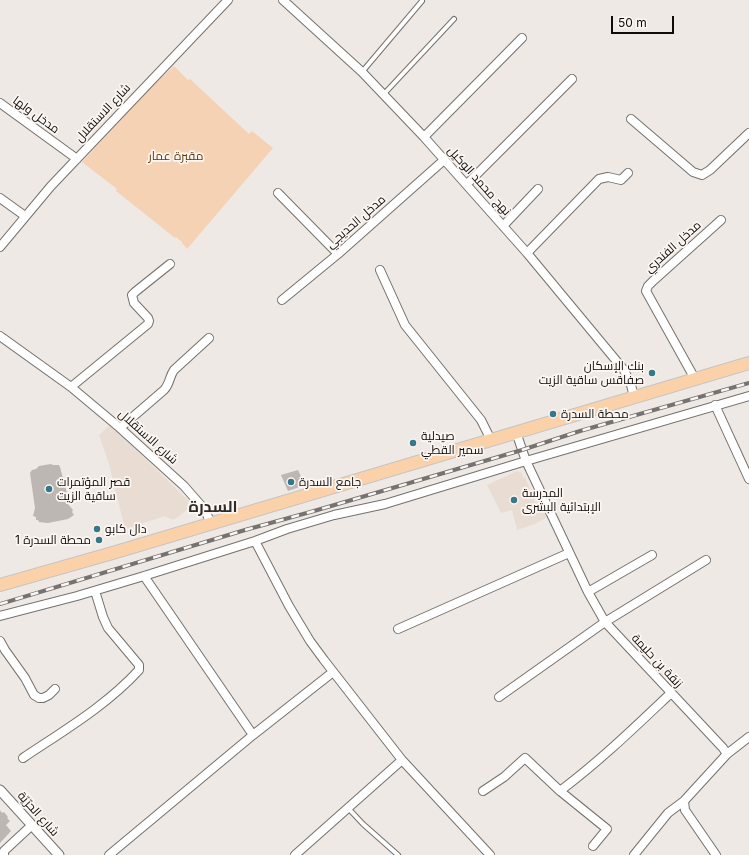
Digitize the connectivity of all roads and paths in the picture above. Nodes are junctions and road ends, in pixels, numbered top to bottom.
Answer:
1 (284, 0) edge
2 (225, 1) edge
3 (422, 1) edge
4 (454, 19) dead end
5 (522, 38) dead end
6 (362, 72) junction
7 (572, 79) dead end
8 (383, 95) junction
9 (0, 103) edge
10 (631, 119) dead end
11 (749, 133) edge
12 (424, 137) junction
13 (77, 159) junction
14 (444, 160) junction
15 (628, 173) dead end
16 (467, 184) junction
17 (538, 189) dead end
18 (278, 193) dead end
19 (0, 198) edge
20 (25, 216) junction
21 (721, 220) dead end
22 (503, 226) junction
23 (0, 247) edge
24 (527, 253) junction
25 (338, 254) junction
26 (170, 264) dead end
27 (380, 270) dead end
28 (282, 300) dead end
29 (0, 336) edge
30 (209, 338) dead end
31 (749, 363) edge
32 (695, 379) junction
33 (71, 387) junction
34 (749, 396) edge
35 (634, 397) junction
36 (715, 405) junction
37 (120, 428) junction
38 (516, 432) junction
39 (491, 440) junction
40 (526, 461) junction
41 (749, 479) edge
42 (211, 524) junction
43 (255, 542) junction
44 (569, 553) junction
45 (652, 555) dead end
46 (706, 560) dead end
47 (144, 576) junction
48 (0, 585) edge
49 (95, 591) junction
50 (588, 592) junction
51 (0, 616) edge
52 (605, 622) junction
53 (398, 629) dead end
54 (0, 641) edge
55 (333, 672) junction
56 (55, 689) dead end
57 (671, 693) junction
58 (499, 697) dead end
59 (253, 735) junction
60 (749, 737) edge
61 (727, 754) junction
62 (23, 758) dead end
63 (402, 760) junction
64 (0, 790) edge
65 (483, 791) dead end
66 (560, 791) junction
67 (684, 801) junction
68 (348, 808) junction
69 (32, 825) junction
70 (593, 846) dead end
71 (4, 855) edge
72 (59, 855) edge
73 (109, 855) edge
74 (295, 855) edge
75 (398, 855) edge
76 (490, 855) edge
77 (634, 855) edge
78 (716, 855) edge

1 - 6 street, نهج محمد الوكيل
2 - 13 street, شارع الاستقلال
3 - 6 lane
4 - 8 lane
5 - 12 street
6 - 8 street, نهج محمد الوكيل
7 - 16 street
8 - 12 street, نهج محمد الوكيل
9 - 13 street, مدخل ولها
10 - 11 street
12 - 14 street, نهج محمد الوكيل
13 - 20 street, شارع الاستقلال
14 - 16 street, نهج محمد الوكيل
14 - 25 street, مدخل الحديجي
15 - 24 street
16 - 22 street, نهج محمد الوكيل
17 - 22 street
18 - 25 street
19 - 20 street
20 - 23 street, شارع الاستقلال
21 - 32 street, مدخل الفندري
22 - 24 street, نهج محمد الوكيل
24 - 35 street, نهج محمد الوكيل
25 - 28 street, مدخل الحديجي
26 - 33 street
27 - 39 street
29 - 33 street, شارع الاستقلال
30 - 37 street
31 - 32 main road
32 - 35 main road
33 - 37 street, شارع الاستقلال
34 - 36 street
35 - 38 main road
36 - 40 street
36 - 41 street
37 - 42 street, شارع الاستقلال
38 - 39 main road
38 - 40 street, زنقة بن حليمة
39 - 42 main road
40 - 43 street
40 - 44 street, زنقة بن حليمة
42 - 48 main road
43 - 47 street
43 - 55 street
44 - 50 street, زنقة بن حليمة
44 - 53 street
45 - 50 street
46 - 52 street
47 - 49 street
47 - 59 street
49 - 51 street
49 - 62 street
50 - 52 street, زنقة بن حليمة
52 - 57 street, زنقة بن حليمة
52 - 58 street
54 - 56 street
55 - 59 street
55 - 63 street
57 - 61 street, زنقة بن حليمة
57 - 66 street
59 - 73 street
60 - 61 street
61 - 67 street
63 - 68 street
63 - 76 street
64 - 69 street, شارع الحرّيّة
65 - 66 street
66 - 70 street
67 - 77 street
67 - 78 street
68 - 74 street
68 - 75 lane
69 - 71 street
69 - 72 street, شارع الحرّيّة

